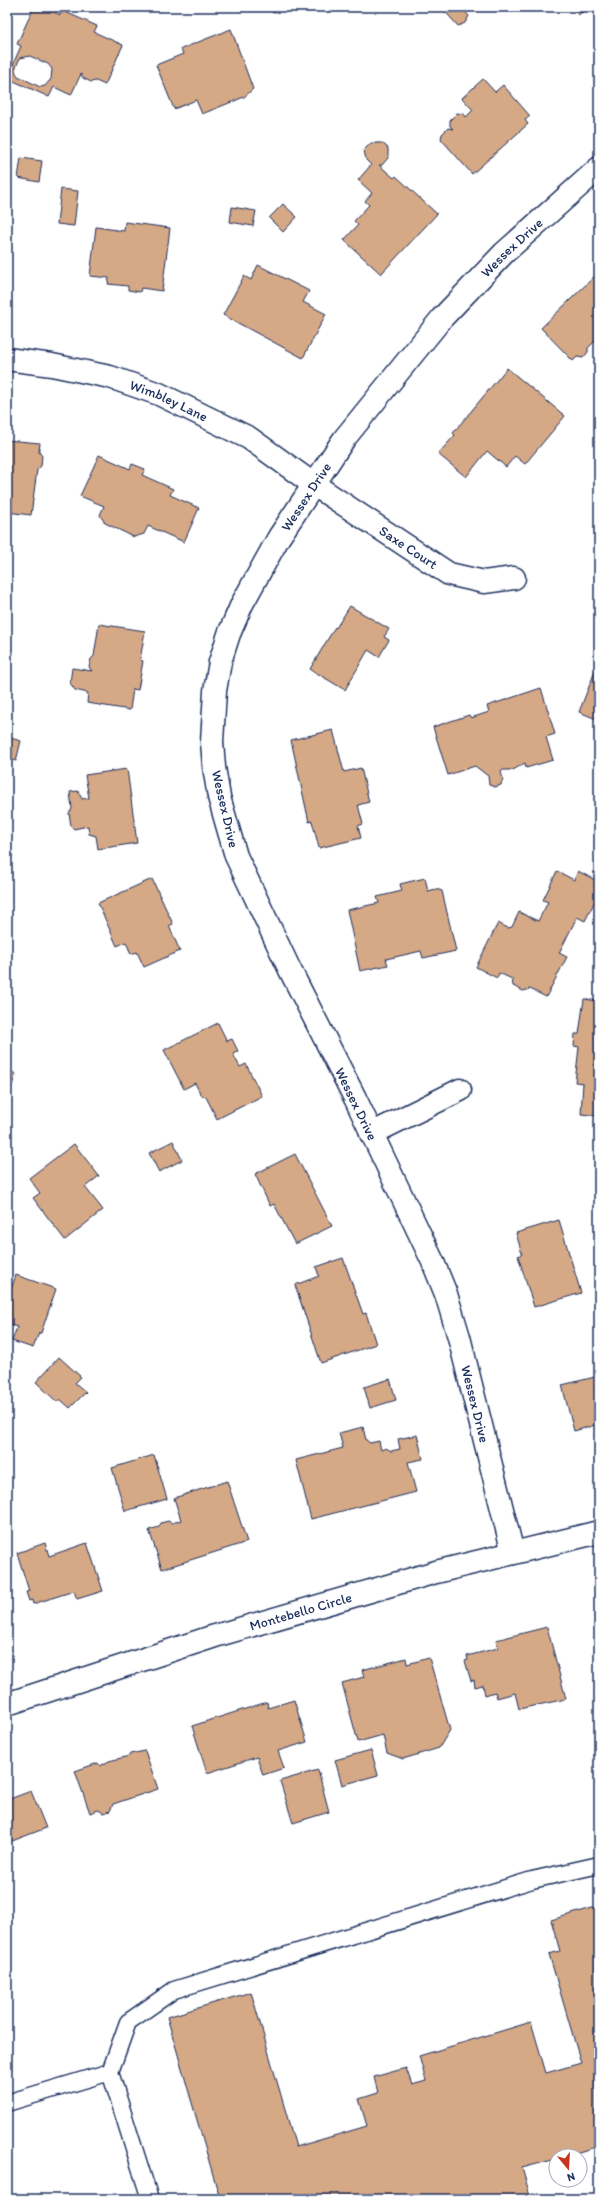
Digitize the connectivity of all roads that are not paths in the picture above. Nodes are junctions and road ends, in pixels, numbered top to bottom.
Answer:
1 (599, 168) edge
2 (7, 360) edge
3 (314, 484) junction
4 (514, 578) dead end
5 (460, 1090) dead end
6 (371, 1134) junction
7 (599, 1532) edge
8 (513, 1553) junction
9 (7, 1704) edge
10 (599, 1865) edge
11 (110, 2072) junction
12 (7, 2103) edge
13 (150, 2199) edge

1 - 3 street, Wessex Drive
2 - 3 street, Wimbley Lane
3 - 4 street, Saxe Court
3 - 6 street, Wessex Drive
5 - 6 street
6 - 8 street, Wessex Drive
7 - 8 street, Montebello Circle
8 - 9 street, Montebello Circle
10 - 11 lane
11 - 12 lane
11 - 13 lane

